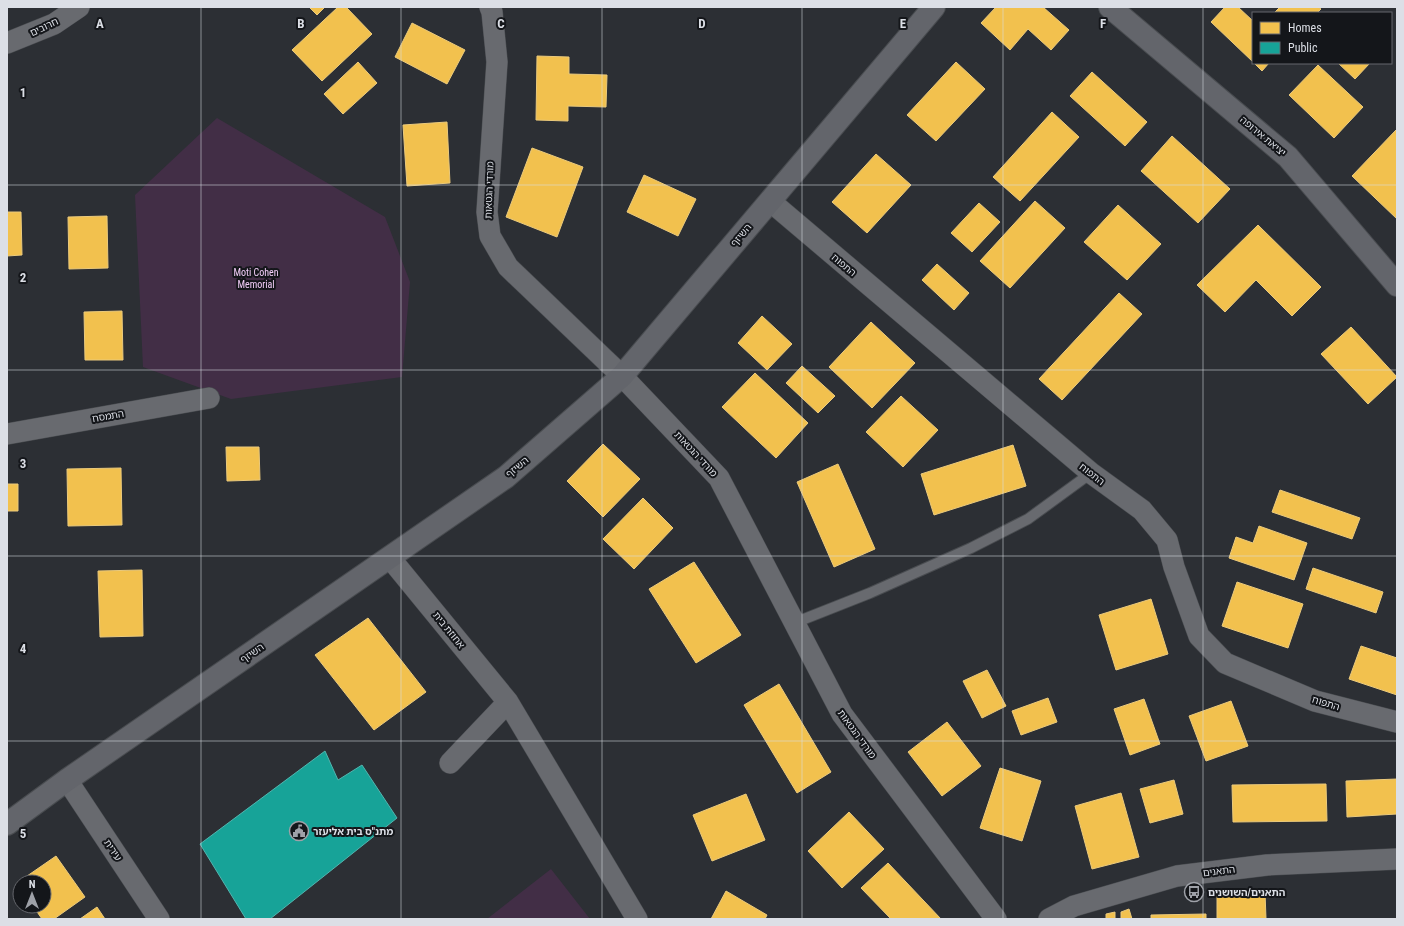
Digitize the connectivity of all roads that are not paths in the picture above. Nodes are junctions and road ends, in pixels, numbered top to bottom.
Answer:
1 (78, 7) edge
2 (490, 7) edge
3 (934, 7) edge
4 (1110, 7) edge
5 (7, 43) edge
6 (770, 201) junction
7 (1397, 285) edge
8 (622, 376) junction
9 (209, 398) dead end
10 (7, 434) edge
11 (1091, 474) junction
12 (390, 558) junction
13 (794, 623) junction
14 (508, 702) junction
15 (1397, 722) edge
16 (450, 763) dead end
17 (67, 780) junction
18 (7, 824) edge
19 (1397, 859) edge
20 (159, 919) edge
21 (637, 919) edge
22 (996, 919) edge
23 (1049, 919) edge

1 - 5 street, חרובים
2 - 8 street, מורדי הגטאות
3 - 6 street, השיזף
4 - 7 street, יציאת אירופה
6 - 8 street, השיזף
6 - 11 street, התפוח
8 - 12 street, השיזף
8 - 13 street, מורדי הגטאות
9 - 10 street, התמסח
11 - 13 lane
11 - 15 street, התפוח
12 - 14 street, אחוזת בית
12 - 17 street, השיזף
13 - 22 street, מורדי הגטאות
14 - 16 street
14 - 21 street, אחוזת בית
17 - 18 street, השיזף
17 - 20 street, עירית
19 - 23 street, התאנים

